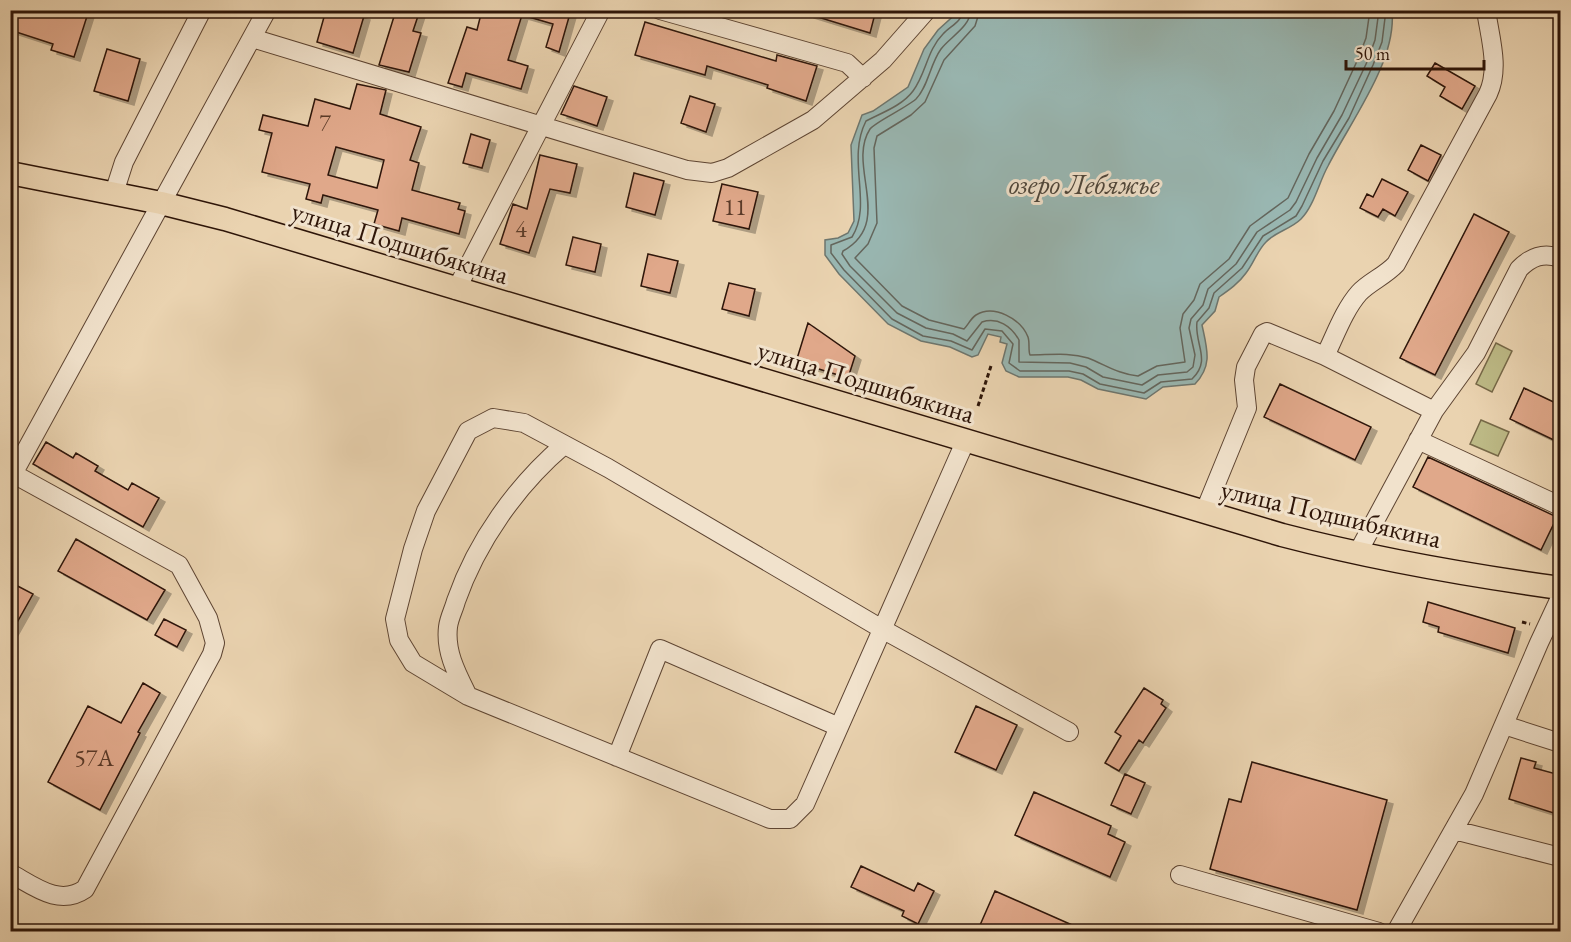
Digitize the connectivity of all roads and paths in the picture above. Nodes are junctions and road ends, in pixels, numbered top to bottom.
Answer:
1 (202, 10) edge
2 (267, 10) edge
3 (601, 10) edge
4 (660, 10) edge
5 (927, 10) edge
6 (1486, 10) edge
7 (252, 38) junction
8 (863, 78) junction
9 (542, 126) junction
10 (10, 172) edge
11 (114, 193) junction
12 (161, 203) junction
13 (1560, 258) edge
14 (456, 290) junction
15 (1325, 356) junction
16 (991, 366) dead end
17 (978, 406) dead end
18 (1434, 411) junction
19 (1419, 440) junction
20 (965, 442) junction
21 (564, 445) junction
22 (12, 473) edge
23 (1560, 506) edge
24 (1204, 513) junction
25 (1357, 554) junction
26 (1560, 588) edge
27 (1560, 598) edge
28 (882, 629) junction
29 (468, 696) junction
30 (1504, 725) junction
31 (839, 727) junction
32 (1069, 732) dead end
33 (1560, 743) edge
34 (617, 757) junction
35 (1454, 830) junction
36 (1560, 857) edge
37 (10, 873) edge
38 (1180, 875) dead end
39 (1379, 932) edge
40 (1396, 932) edge

1 - 11 street
2 - 7 street
3 - 9 street
4 - 8 street
5 - 8 street
6 - 15 street
7 - 9 street
7 - 12 street
8 - 9 street
9 - 14 street
10 - 11 main road, улица Подшибякина
11 - 12 main road, улица Подшибякина
12 - 14 main road, улица Подшибякина
12 - 22 street
13 - 18 street
14 - 20 main road, улица Подшибякина
15 - 18 street
15 - 24 street
16 - 17 path
18 - 19 street
19 - 23 street
19 - 25 street
20 - 24 main road, улица Подшибякина
20 - 28 street
21 - 28 street
21 - 29 street
21 - 29 street
22 - 37 street
24 - 25 main road, улица Подшибякина
25 - 26 main road, улица Подшибякина
27 - 30 street
28 - 31 street
28 - 32 street
29 - 34 street
30 - 33 street
30 - 35 street
31 - 34 street
31 - 34 street
35 - 36 street
35 - 40 street
38 - 39 street

